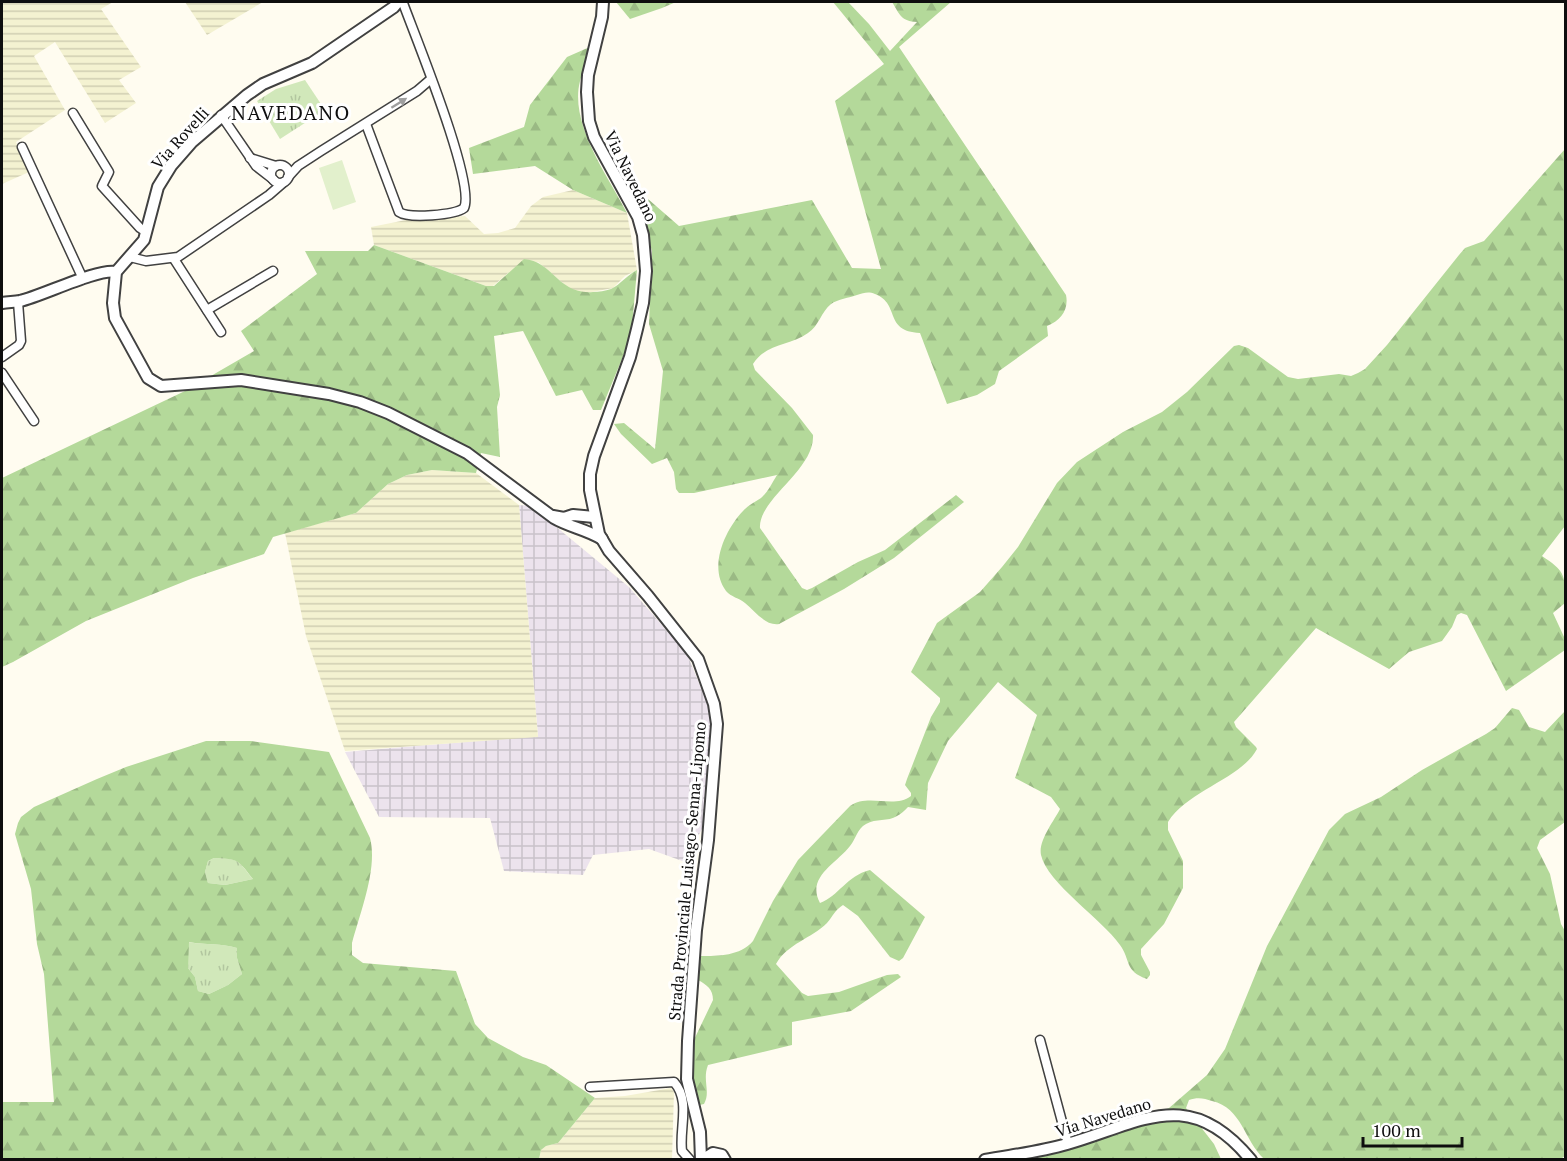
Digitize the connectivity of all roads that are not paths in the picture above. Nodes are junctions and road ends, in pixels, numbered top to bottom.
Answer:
1 (400, 2) edge
2 (603, 2) edge
3 (431, 79) junction
4 (73, 114) dead end
5 (221, 115) junction
6 (366, 124) junction
7 (22, 147) dead end
8 (250, 158) junction
9 (298, 166) junction
10 (281, 167) junction
11 (286, 179) junction
12 (274, 180) junction
13 (146, 232) junction
14 (130, 257) junction
15 (174, 259) junction
16 (273, 271) dead end
17 (116, 272) junction
18 (82, 279) junction
19 (18, 302) junction
20 (2, 303) edge
21 (207, 310) junction
22 (221, 332) dead end
23 (2, 357) edge
24 (2, 373) edge
25 (34, 421) dead end
26 (590, 490) junction
27 (550, 515) junction
28 (573, 516) junction
29 (594, 517) junction
30 (578, 529) junction
31 (602, 539) junction
32 (1040, 1040) dead end
33 (590, 1087) dead end
34 (700, 1132) junction
35 (1068, 1144) junction
36 (713, 1153) junction
37 (690, 1160) edge
38 (702, 1160) edge
39 (725, 1160) edge
40 (985, 1160) edge
41 (1251, 1160) edge

1 - 3 street
1 - 5 street, Via Rovelli
2 - 26 street, Via Navedano
6 -> 3 street
3 - 6 street
4 - 13 street
5 - 8 street
5 - 13 street, Via Rovelli
6 - 9 street
7 - 18 street
8 - 10 street
8 - 12 street
9 - 10 street
9 - 11 street
10 - 11 street
10 - 12 street
11 - 12 street
11 - 15 street
13 - 14 street, Via Rovelli
14 - 15 street
14 - 17 street, Via Rovelli
15 - 21 street
16 - 21 street
17 - 18 street
17 - 27 street
18 - 19 street
19 - 20 street
19 - 23 street
21 - 22 street
24 - 25 street
26 - 28 street
26 - 29 street, Strada Provinciale Luisago-Senna-Lipomo
27 - 28 street
27 - 30 street
28 - 29 street
29 - 30 street
29 - 31 street, Strada Provinciale Luisago-Senna-Lipomo
30 - 31 street
31 - 34 street, Strada Provinciale Luisago-Senna-Lipomo
32 - 35 street
33 - 37 street
34 - 36 street, Strada Provinciale Luisago-Senna-Lipomo
34 - 38 street, Strada Provinciale Luisago-Senna-Lipomo
35 - 40 street, Via Navedano
35 - 41 street, Via Navedano
36 - 38 street
36 - 39 street

